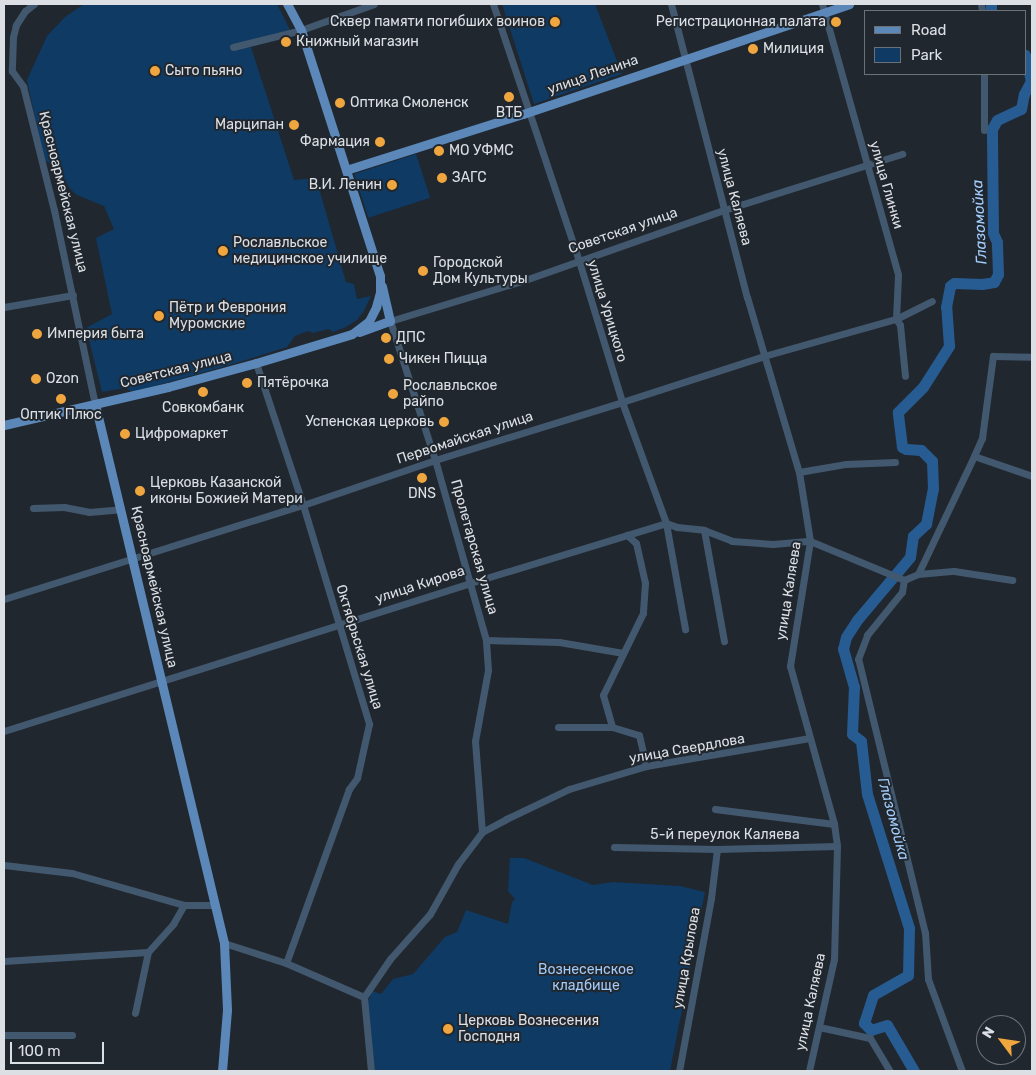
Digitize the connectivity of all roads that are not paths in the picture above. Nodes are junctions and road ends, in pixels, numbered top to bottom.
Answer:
1 (34, 4) edge
2 (287, 4) edge
3 (374, 4) edge
4 (493, 4) edge
5 (671, 4) edge
6 (850, 4) edge
7 (823, 8) edge
8 (301, 30) junction
9 (233, 47) dead end
10 (685, 57) junction
11 (984, 75) edge
12 (529, 111) junction
13 (984, 130) dead end
14 (902, 154) dead end
15 (866, 163) junction
16 (346, 170) junction
17 (724, 210) junction
18 (579, 261) junction
19 (380, 276) junction
20 (73, 295) junction
21 (932, 301) dead end
22 (4, 307) edge
23 (896, 319) junction
24 (370, 321) joint
25 (390, 322) junction
26 (352, 334) junction
27 (764, 356) junction
28 (1032, 357) edge
29 (256, 363) junction
30 (905, 376) dead end
31 (622, 402) junction
32 (95, 404) junction
33 (4, 425) edge
34 (974, 456) junction
35 (435, 460) junction
36 (895, 462) dead end
37 (799, 472) junction
38 (1032, 476) edge
39 (303, 505) junction
40 (33, 508) dead end
41 (121, 510) junction
42 (666, 523) junction
43 (704, 530) junction
44 (627, 535) junction
45 (810, 541) junction
46 (132, 559) junction
47 (918, 574) junction
48 (904, 580) junction
49 (1012, 580) dead end
50 (470, 583) junction
51 (4, 599) edge
52 (339, 624) junction
53 (685, 629) dead end
54 (486, 640) junction
55 (724, 641) dead end
56 (624, 653) junction
57 (162, 680) junction
58 (558, 726) dead end
59 (612, 727) junction
60 (4, 731) edge
61 (810, 738) junction
62 (646, 766) junction
63 (714, 808) dead end
64 (834, 824) junction
65 (482, 832) junction
66 (837, 846) junction
67 (614, 847) dead end
68 (717, 850) junction
69 (4, 865) edge
70 (184, 905) junction
71 (214, 905) junction
72 (224, 943) junction
73 (148, 952) junction
74 (4, 961) edge
75 (286, 963) junction
76 (364, 997) junction
77 (135, 1014) dead end
78 (819, 1027) junction
79 (4, 1034) edge
80 (72, 1035) dead end
81 (222, 1071) edge
82 (370, 1071) edge
83 (679, 1071) edge
84 (809, 1071) edge
85 (890, 1071) edge
86 (962, 1071) edge

1 - 20 street, Красноармейская улица
2 - 8 main road, Пролетарская улица
3 - 8 street
4 - 12 street, улица Урицкого
5 - 10 street, улица Каляева
6 - 7 main road, улица Ленина
7 - 10 main road, улица Ленина
7 - 15 street, улица Глинки
8 - 9 street
8 - 16 main road, Пролетарская улица
10 - 12 main road, улица Ленина
10 - 17 street, улица Каляева
11 - 13 street
12 - 16 main road, улица Ленина
12 - 18 street, улица Урицкого
14 - 15 street, Советская улица
15 - 17 street, Советская улица
15 - 23 street, улица Глинки
16 - 19 main road, Пролетарская улица
17 - 18 street, Советская улица
17 - 27 street, улица Каляева
18 - 25 street, Советская улица
18 - 31 street, улица Урицкого
19 - 24 main road, Пролетарская улица
19 - 25 main road, Пролетарская улица
20 - 22 street
20 - 32 street, Красноармейская улица
21 - 23 street, Первомайская улица
23 - 27 street, Первомайская улица
23 - 30 street, улица Глинки
24 - 26 main road, Советская улица
25 - 26 main road, Советская улица
25 - 35 street, Пролетарская улица
26 - 29 main road, Советская улица
27 - 31 street, Первомайская улица
27 - 37 street, улица Каляева
28 - 34 street
29 - 32 main road, Советская улица
29 - 39 street, Октябрьская улица
31 - 35 street, Первомайская улица
31 - 42 street, улица Урицкого
32 - 33 main road, Советская улица
32 - 41 main road, Красноармейская улица
34 - 38 street
34 - 47 street
35 - 39 street, Первомайская улица
35 - 50 street, Пролетарская улица
36 - 37 street
37 - 45 street, улица Каляева
39 - 46 street, Первомайская улица
39 - 52 street, Октябрьская улица
40 - 41 street
41 - 46 main road, Красноармейская улица
42 - 43 street, улица Кирова
42 - 44 street, улица Кирова
42 - 53 street, улица Урицкого
43 - 45 street, улица Кирова
43 - 55 street
44 - 50 street, улица Кирова
44 - 56 street
45 - 48 street, улица Кирова
45 - 61 street, улица Каляева
46 - 51 street, Первомайская улица
46 - 57 main road, Красноармейская улица
47 - 48 street
47 - 49 street
48 - 86 street
50 - 52 street, улица Кирова
50 - 54 street, Пролетарская улица
52 - 57 street, улица Кирова
52 - 75 street, Октябрьская улица
54 - 56 street
54 - 65 street, Пролетарская улица
56 - 59 street
57 - 60 street, улица Кирова
57 - 71 main road, Красноармейская улица
58 - 59 street
59 - 62 street
61 - 62 street, улица Свердлова
61 - 64 street, улица Каляева
62 - 65 street, улица Свердлова
63 - 64 street
64 - 66 street, улица Каляева
65 - 76 street, улица Свердлова
66 - 68 street, 5-й переулок Каляева
66 - 78 street, улица Каляева
67 - 68 street, 5-й переулок Каляева
68 - 83 street, улица Крылова
69 - 70 street
70 - 71 street
70 - 73 street
71 - 72 main road, Красноармейская улица
72 - 75 street
72 - 81 main road, Красноармейская улица
73 - 74 street
73 - 77 street
75 - 76 street
76 - 82 street
78 - 84 street, улица Каляева
78 - 85 street
79 - 80 street

